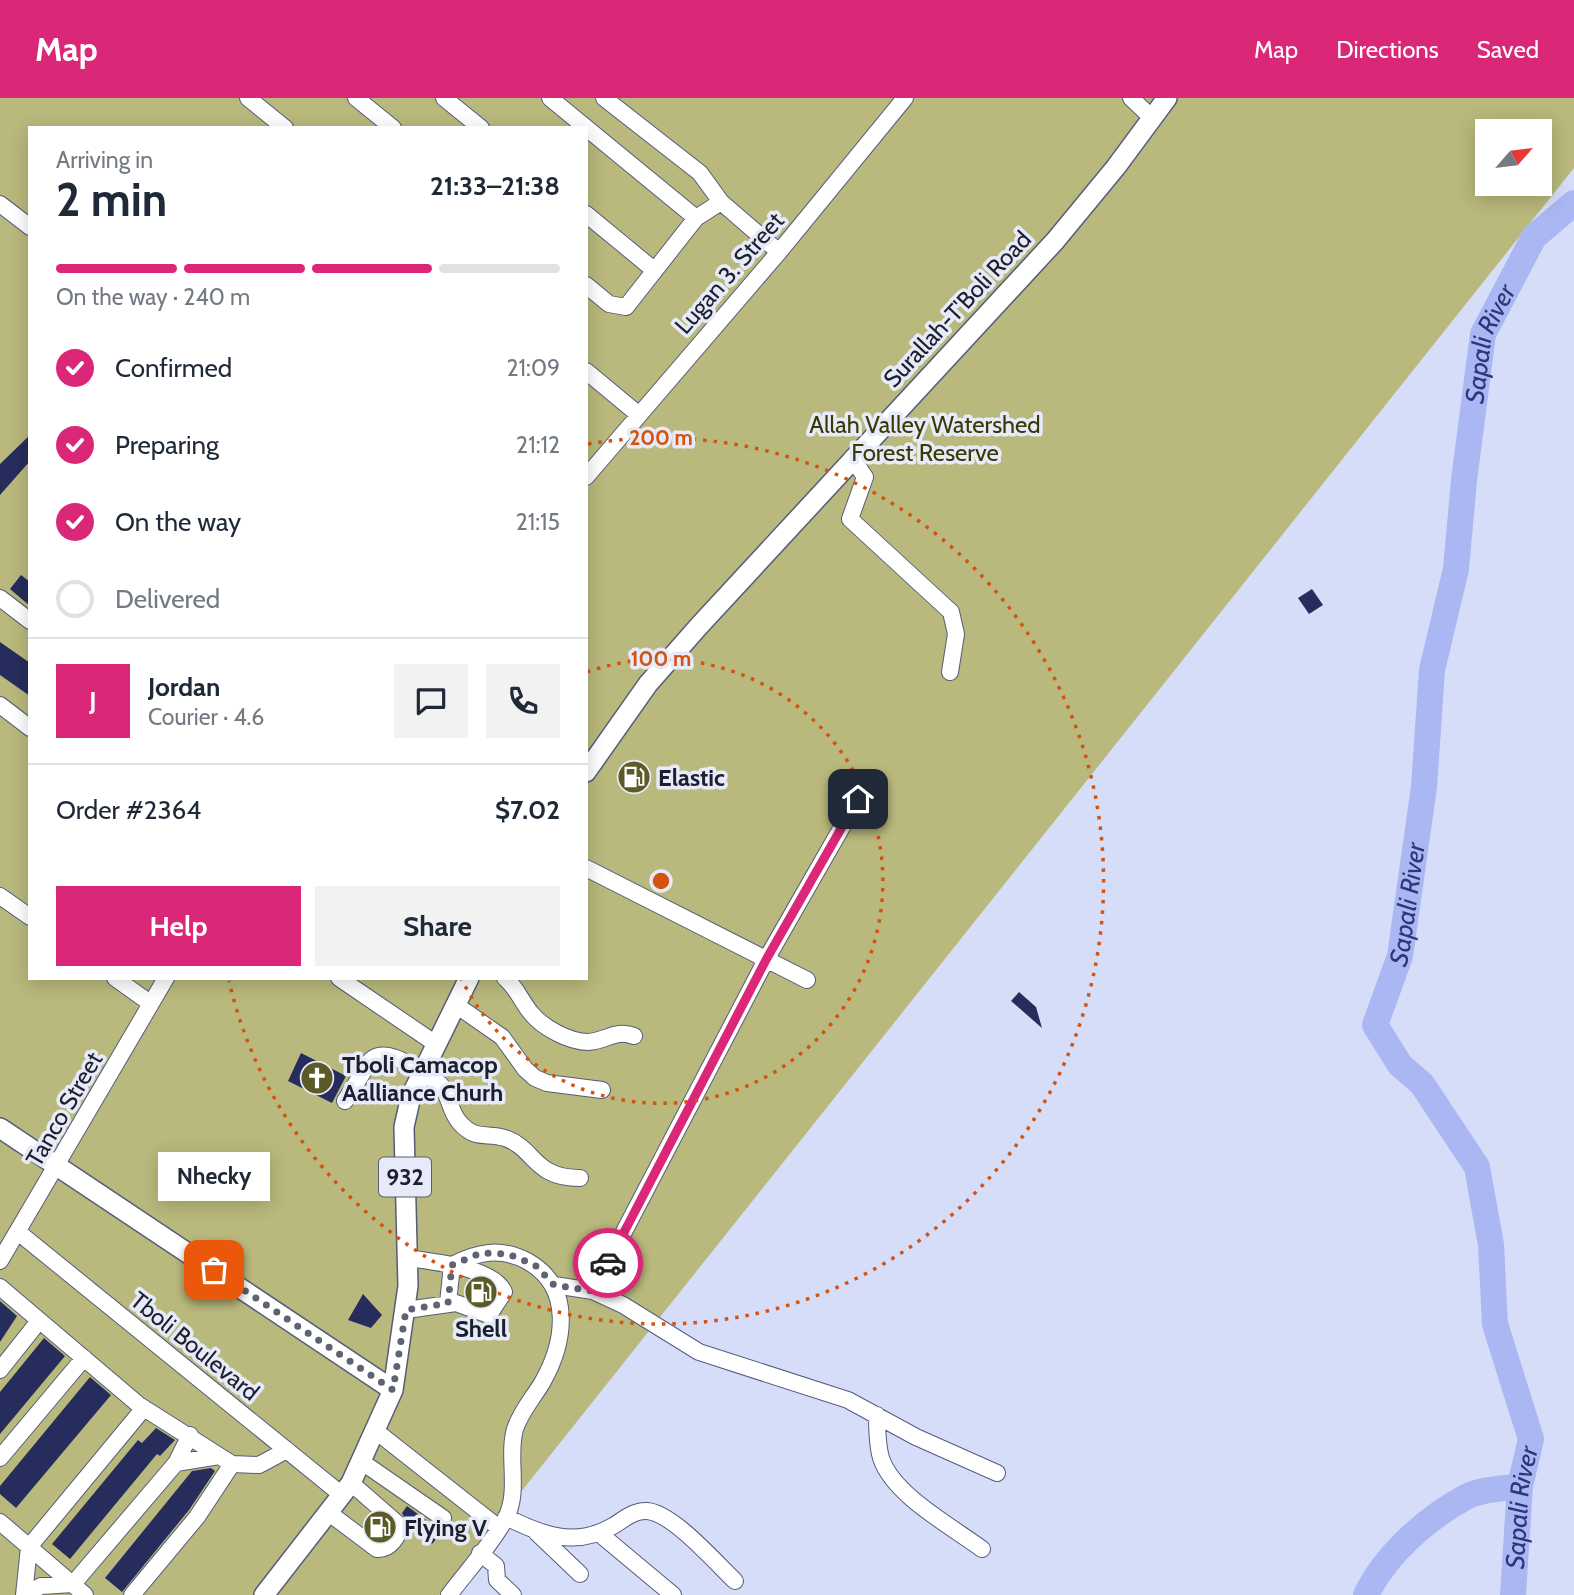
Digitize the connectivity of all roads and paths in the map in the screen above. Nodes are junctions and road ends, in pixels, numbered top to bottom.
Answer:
1 (248, 98) edge
2 (444, 98) edge
3 (550, 98) edge
4 (604, 98) edge
5 (1131, 98) edge
6 (1167, 98) edge
7 (362, 99) edge
8 (902, 99) edge
9 (1152, 118) junction
10 (283, 126) edge
11 (391, 126) edge
12 (479, 126) edge
13 (584, 126) edge
14 (588, 129) edge
15 (722, 202) junction
16 (0, 204) edge
17 (588, 216) edge
18 (696, 218) junction
19 (27, 219) edge
20 (779, 252) junction
21 (654, 270) junction
22 (588, 287) edge
23 (588, 374) edge
24 (639, 415) junction
25 (852, 458) junction
26 (588, 475) edge
27 (0, 598) edge
28 (28, 619) edge
29 (950, 672) dead end
30 (0, 705) edge
31 (28, 727) edge
32 (588, 769) edge
33 (858, 799) dead end
34 (588, 869) edge
35 (0, 896) edge
36 (28, 916) edge
37 (767, 958) junction
38 (118, 980) edge
39 (165, 980) edge
40 (342, 980) edge
41 (468, 980) edge
42 (507, 980) edge
43 (807, 980) dead end
44 (150, 1003) junction
45 (456, 1005) junction
46 (634, 1036) dead end
47 (436, 1044) junction
48 (421, 1074) junction
49 (602, 1090) dead end
50 (345, 1101) dead end
51 (0, 1128) edge
52 (58, 1166) junction
53 (580, 1178) dead end
54 (18, 1232) junction
55 (408, 1258) junction
56 (0, 1261) edge
57 (452, 1265) junction
58 (554, 1285) junction
59 (0, 1287) edge
60 (593, 1291) junction
61 (448, 1303) junction
62 (406, 1310) junction
63 (39, 1321) junction
64 (84, 1358) junction
65 (0, 1370) edge
66 (393, 1390) junction
67 (144, 1408) junction
68 (877, 1415) junction
69 (377, 1432) junction
70 (190, 1435) junction
71 (287, 1450) junction
72 (0, 1458) edge
73 (225, 1460) junction
74 (362, 1462) junction
75 (176, 1463) junction
76 (997, 1473) dead end
77 (347, 1489) junction
78 (329, 1513) junction
79 (443, 1518) dead end
80 (0, 1522) edge
81 (503, 1522) junction
82 (536, 1532) junction
83 (600, 1534) junction
84 (29, 1547) junction
85 (982, 1549) dead end
86 (480, 1553) junction
87 (580, 1574) dead end
88 (735, 1581) dead end
89 (79, 1590) edge
90 (24, 1595) edge
91 (132, 1595) edge
92 (264, 1595) edge
93 (449, 1595) edge
94 (513, 1595) edge
95 (673, 1595) edge

1 - 10 street
2 - 12 street
3 - 13 street
4 - 15 street
5 - 9 street
6 - 9 main road, Surallah-T'Boli Road
7 - 11 street
8 - 20 street, Lugan 3. Street
9 - 25 main road, Surallah-T'Boli Road
14 - 18 street
15 - 18 street
15 - 20 street
16 - 19 street
17 - 21 street
18 - 21 street
20 - 24 street, Lugan 3. Street
21 - 22 street
23 - 24 street
24 - 26 street, Lugan 3. Street
25 - 29 street
25 - 32 main road, Surallah-T'Boli Road
27 - 28 street
30 - 31 street
33 - 37 street
34 - 37 street
35 - 36 street
37 - 43 street
37 - 60 street
38 - 44 street
39 - 44 street, Tanco Street
40 - 47 street
41 - 45 main road, 932
42 - 46 street
44 - 52 street, Tanco Street
45 - 47 main road, 932
45 - 49 street
47 - 48 main road, 932
48 - 50 street
48 - 53 street
48 - 55 main road, 932
51 - 52 main road
52 - 54 street, Tanco Street
52 - 66 main road
54 - 56 street, Tanco Street
54 - 71 street, Tboli Boulevard
55 - 57 street
55 - 62 main road, 932
57 - 58 street
57 - 61 street
57 - 61 street
58 - 60 street
58 - 81 street
59 - 63 street
60 - 68 street
61 - 62 street
62 - 66 main road, 932
63 - 64 street
63 - 65 street
64 - 67 street
64 - 72 street
66 - 69 main road, 932
67 - 70 street
67 - 84 street
68 - 76 street
68 - 85 street
69 - 74 main road, 932
69 - 81 street
70 - 73 street
70 - 75 street
71 - 73 street
71 - 77 street, Tboli Boulevard
73 - 75 street
73 - 91 street
74 - 77 main road, 932
74 - 79 street
75 - 89 street
77 - 78 main road, 932
77 - 78 street, Tboli Boulevard
78 - 92 main road, 932
80 - 84 street
81 - 82 street
81 - 86 street
82 - 83 street
82 - 87 street
83 - 88 street
83 - 95 street
84 - 89 street
84 - 90 street
86 - 93 street
86 - 94 street
89 - 90 street

